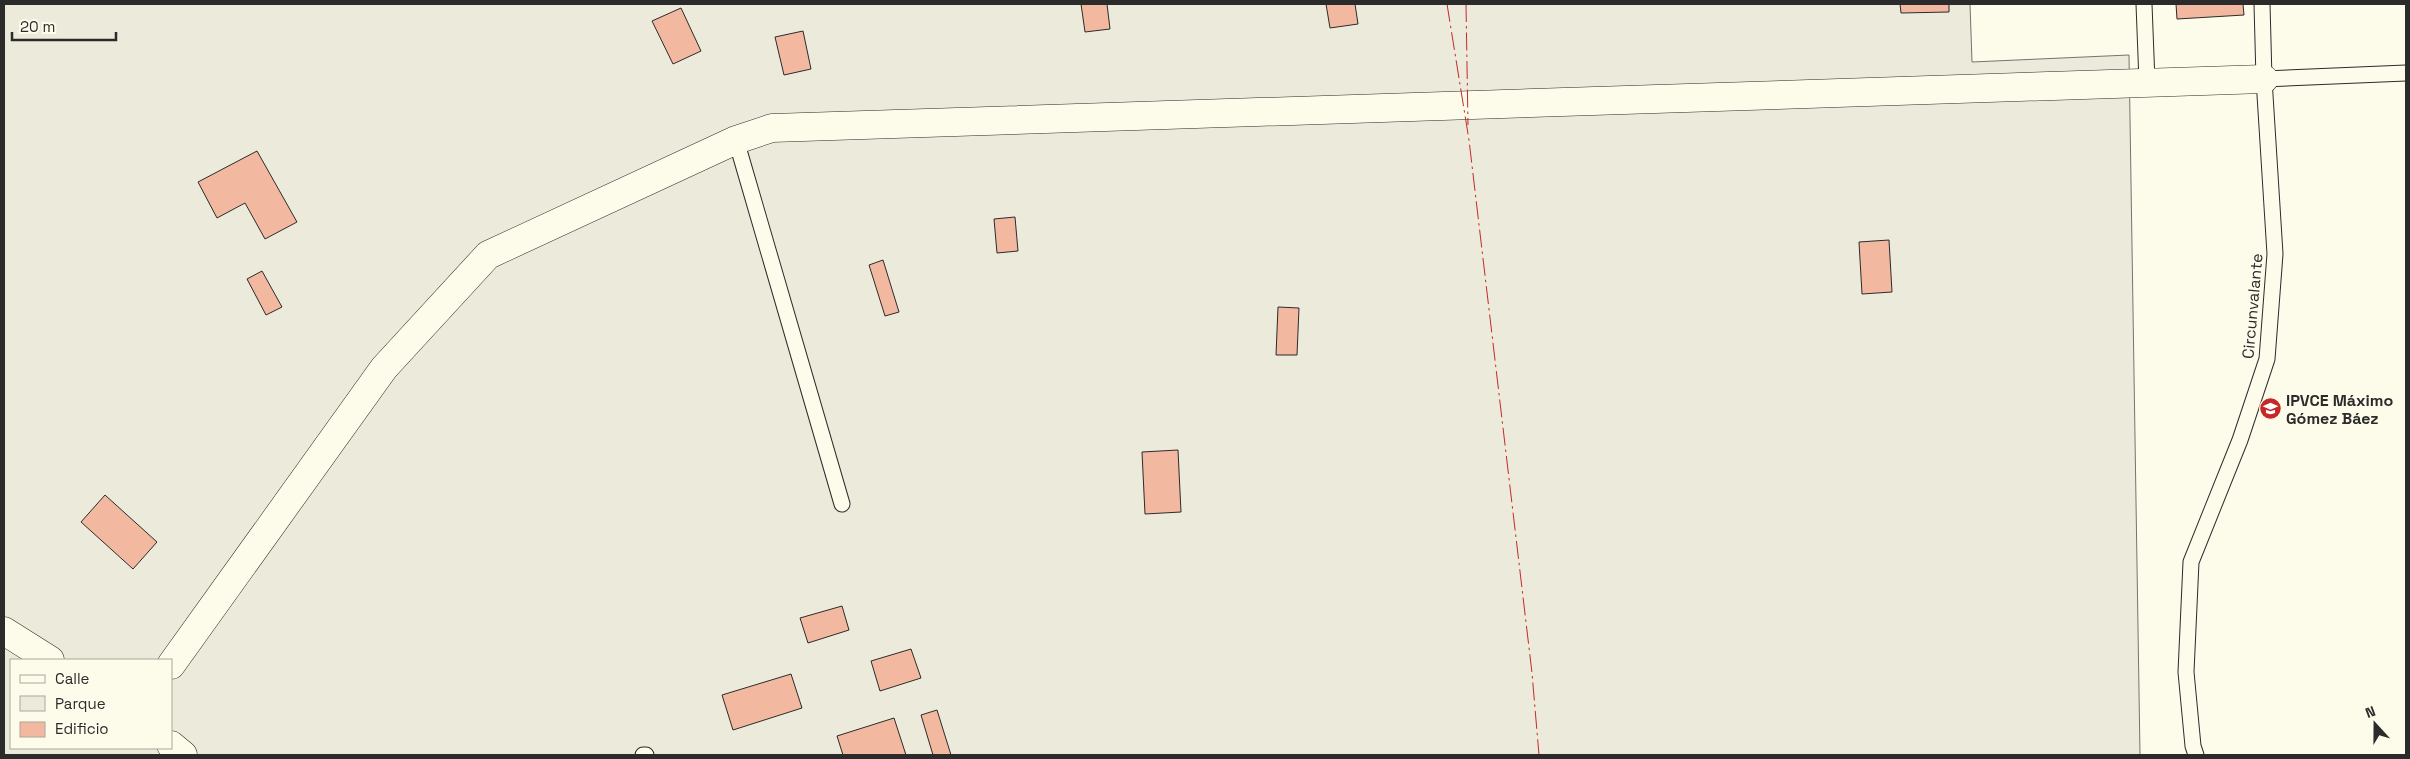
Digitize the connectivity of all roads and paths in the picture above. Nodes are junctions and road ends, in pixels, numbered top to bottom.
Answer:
1 (2144, 4) edge
2 (2262, 4) edge
3 (2406, 74) edge
4 (2264, 79) junction
5 (2147, 82) junction
6 (736, 140) junction
7 (842, 504) dead end
8 (4, 631) edge
9 (48, 659) edge
10 (172, 664) edge
11 (172, 746) edge
12 (183, 755) edge
13 (2196, 755) edge

1 - 5 lane
2 - 4 lane, Circunvalante
3 - 4 lane
4 - 5 street
4 - 13 lane, Circunvalante
5 - 6 street
6 - 7 lane
6 - 10 street
8 - 9 street
11 - 12 street

